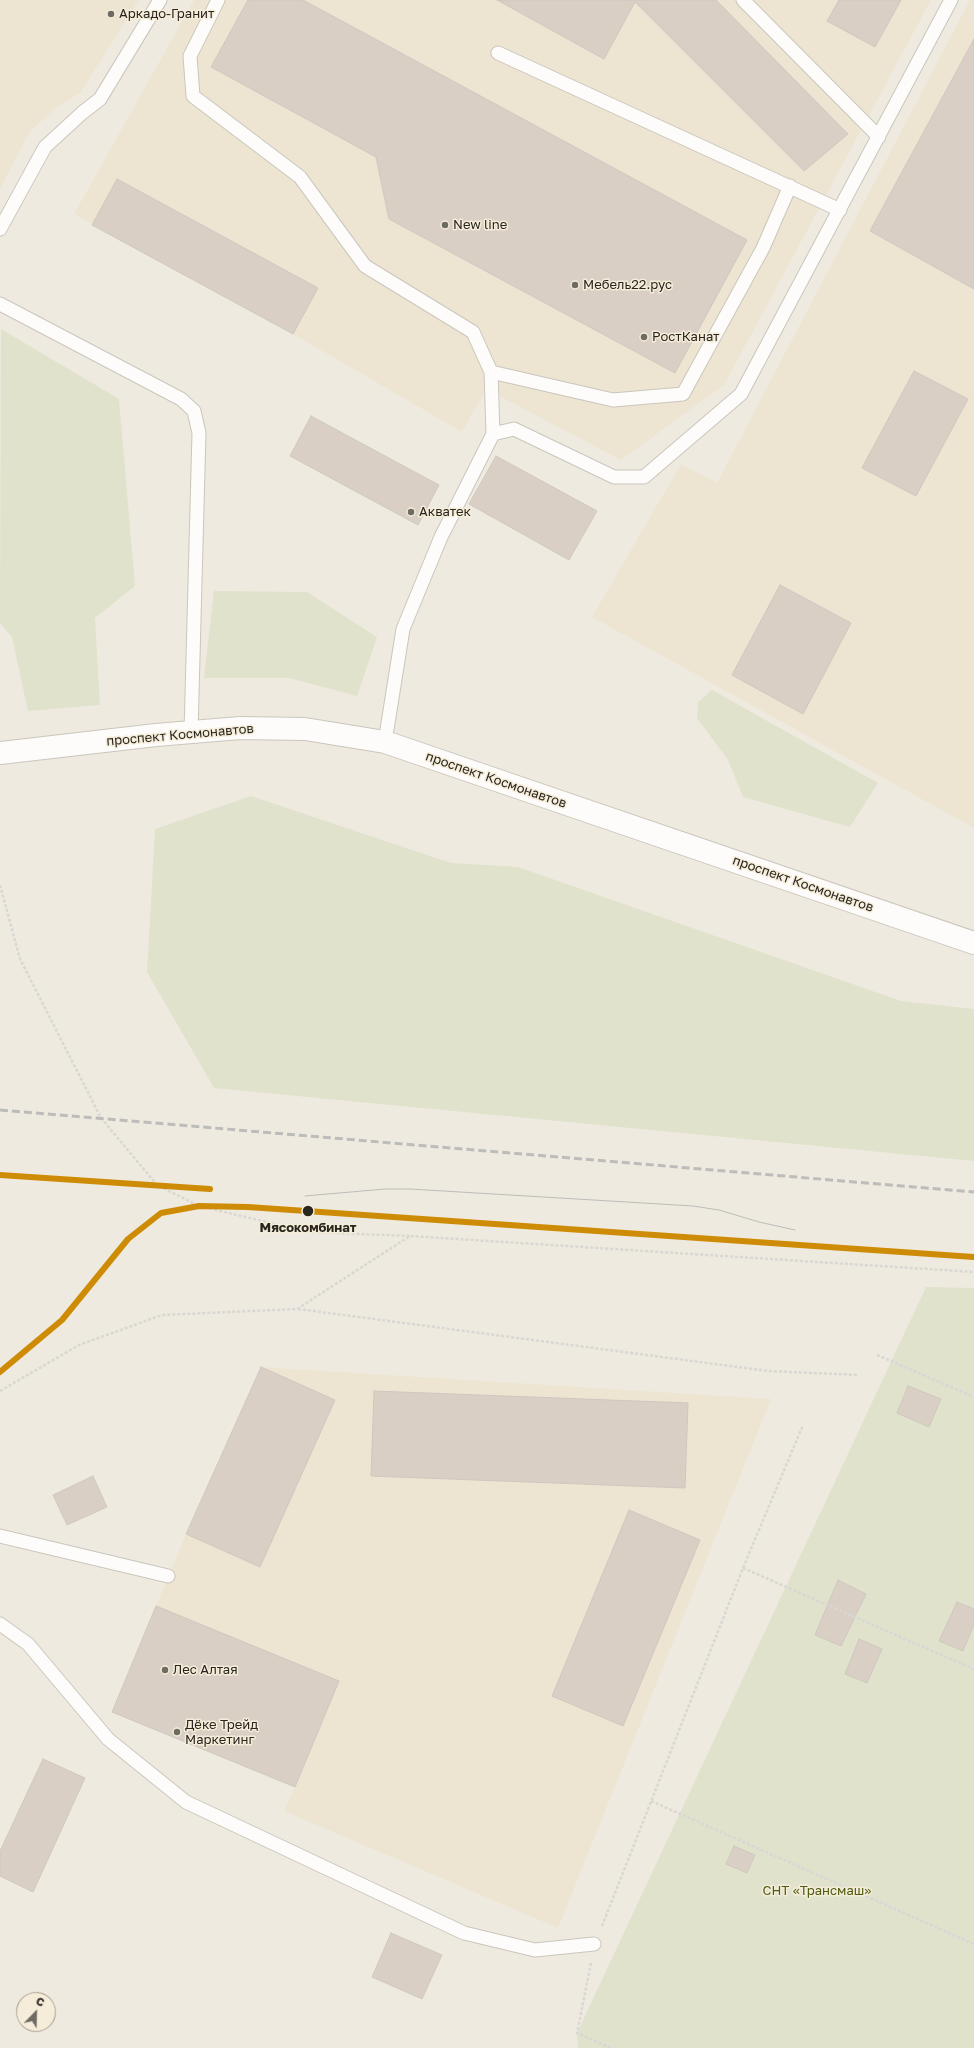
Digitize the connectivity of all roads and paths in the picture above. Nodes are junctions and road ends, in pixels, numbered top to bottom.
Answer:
1 (160, 0) edge
2 (218, 0) edge
3 (743, 0) edge
4 (951, 0) edge
5 (498, 53) dead end
6 (879, 137) junction
7 (790, 186) junction
8 (840, 210) junction
9 (0, 229) edge
10 (0, 304) edge
11 (491, 372) junction
12 (493, 434) junction
13 (191, 732) junction
14 (384, 742) junction
15 (0, 753) edge
16 (0, 885) edge
17 (974, 943) edge
18 (410, 1236) junction
19 (974, 1272) edge
20 (297, 1309) junction
21 (877, 1355) dead end
22 (859, 1375) dead end
23 (0, 1391) edge
24 (974, 1397) edge
25 (803, 1425) dead end
26 (0, 1536) edge
27 (743, 1568) junction
28 (168, 1576) dead end
29 (0, 1624) edge
30 (974, 1669) edge
31 (651, 1801) junction
32 (594, 1944) junction
33 (974, 1944) edge
34 (611, 2048) edge

1 - 9 lane
2 - 11 lane
3 - 6 lane
4 - 6 lane
5 - 7 lane
6 - 8 lane
7 - 8 lane
7 - 11 lane
8 - 12 lane
10 - 13 lane
11 - 12 lane
12 - 14 lane
13 - 14 main road, проспект Космонавтов
13 - 15 main road, проспект Космонавтов
14 - 17 main road, проспект Космонавтов
16 - 18 path
18 - 19 path
18 - 20 path
20 - 22 path
20 - 23 path
21 - 24 path
25 - 27 path
26 - 28 lane
27 - 30 path
27 - 31 path
29 - 32 lane
31 - 32 path
31 - 33 path
32 - 34 path

